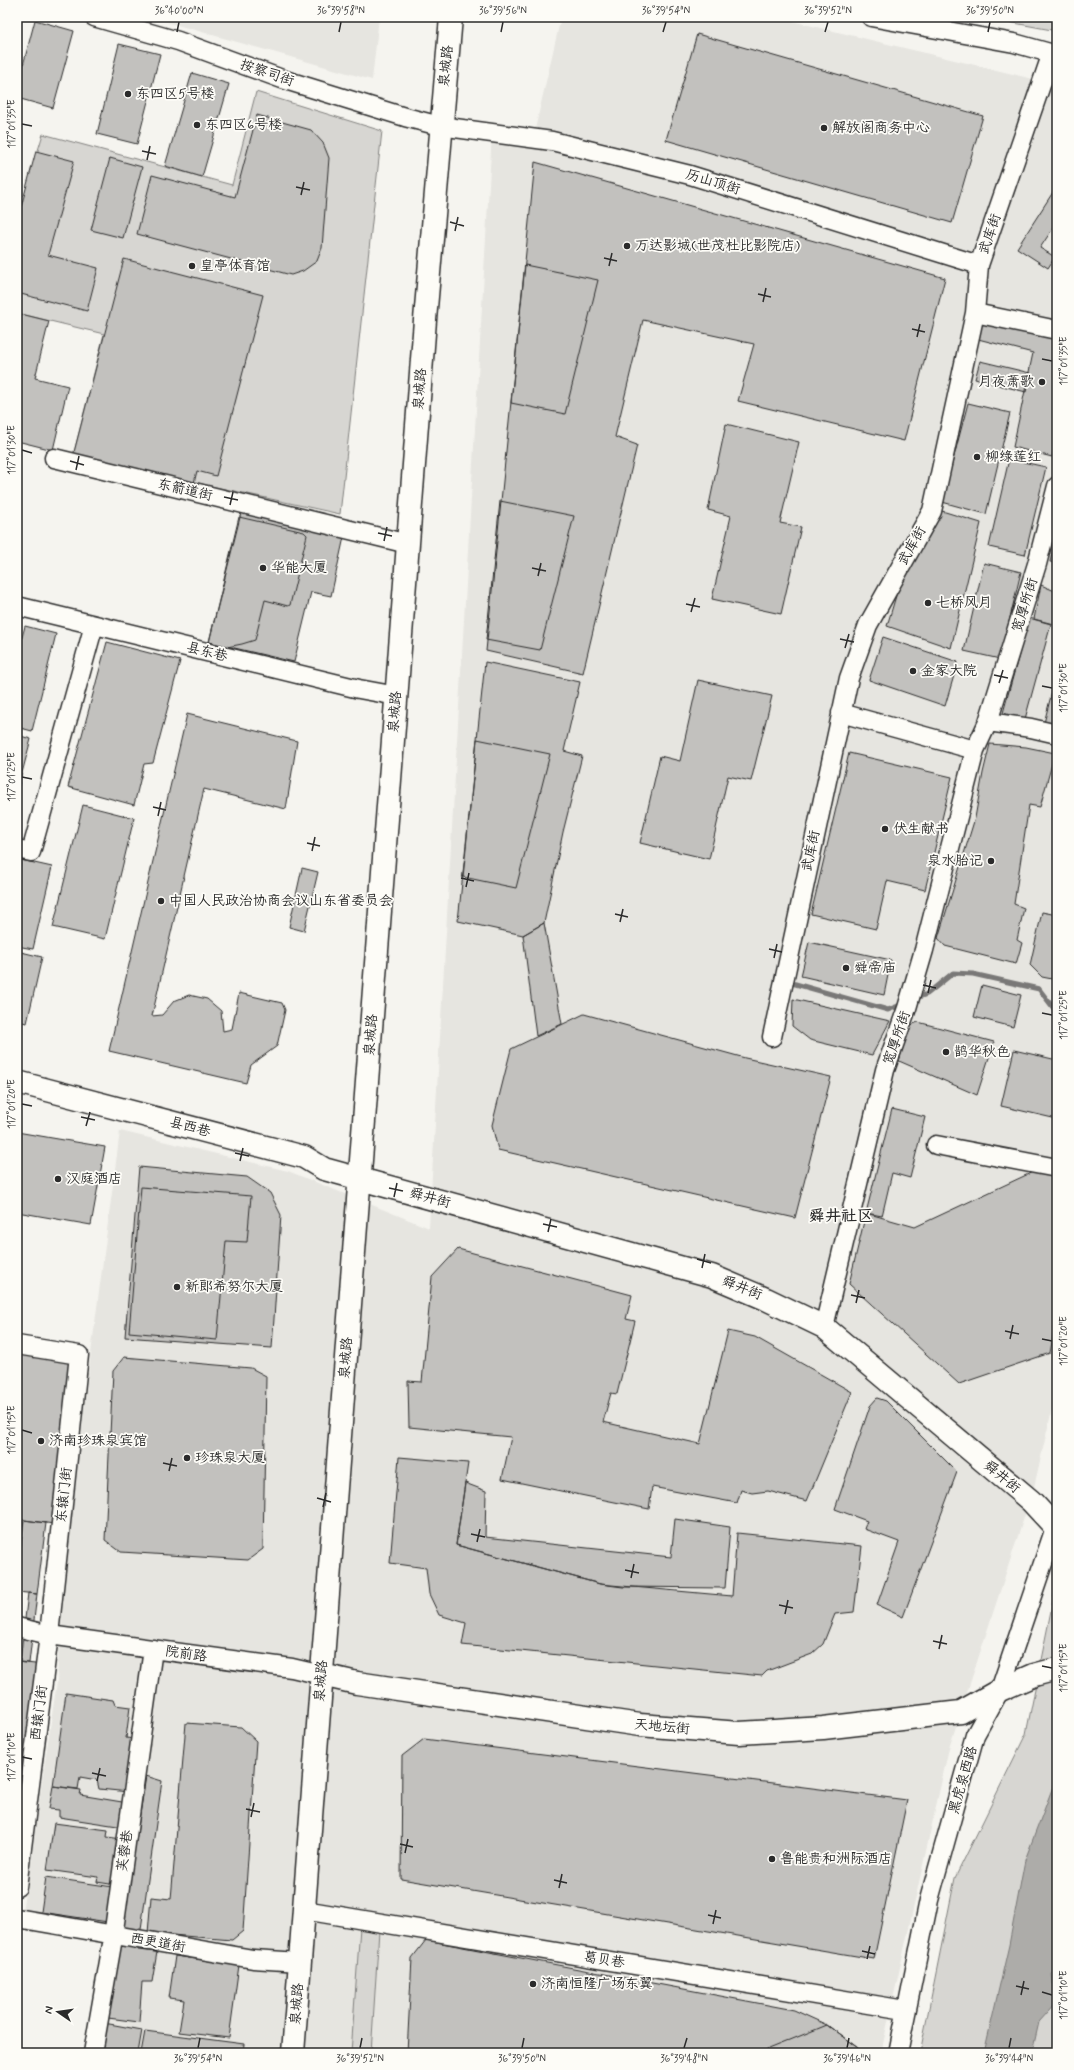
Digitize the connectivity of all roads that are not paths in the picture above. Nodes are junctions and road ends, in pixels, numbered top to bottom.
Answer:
1 (94, 17) edge
2 (451, 17) edge
3 (871, 17) edge
4 (1055, 54) edge
5 (440, 126) junction
6 (979, 265) junction
7 (976, 313) junction
8 (1057, 330) edge
9 (54, 458) dead end
10 (1057, 486) edge
11 (408, 544) junction
12 (17, 606) edge
13 (94, 625) junction
14 (397, 696) junction
15 (841, 713) junction
16 (988, 722) junction
17 (1057, 734) edge
18 (974, 750) junction
19 (17, 849) edge
20 (772, 1037) dead end
21 (17, 1082) edge
22 (936, 1145) dead end
23 (1057, 1168) edge
24 (360, 1177) junction
25 (824, 1327) junction
26 (17, 1346) edge
27 (1056, 1525) edge
28 (17, 1627) edge
29 (49, 1635) junction
30 (153, 1649) junction
31 (1057, 1669) edge
32 (322, 1675) junction
33 (1000, 1690) junction
34 (17, 1887) edge
35 (304, 1910) junction
36 (17, 1918) edge
37 (113, 1935) junction
38 (300, 1962) junction
39 (905, 2010) junction
40 (93, 2053) edge
41 (293, 2053) edge
42 (898, 2053) edge

1 - 5 street, 按察司街
2 - 5 main road, 泉城路
3 - 4 street
4 - 6 street, 武库街
5 - 6 street, 历山顶街
5 - 11 main road, 泉城路
6 - 7 street, 武库街
7 - 8 street
7 - 15 street, 武库街
9 - 11 street, 东箭道街
10 - 16 street, 宽厚所街
11 - 14 main road, 泉城路
12 - 13 street, 县东巷
13 - 14 street, 县东巷
13 - 19 street
14 - 24 main road, 泉城路
15 - 18 street
15 - 20 street, 武库街
16 - 17 street
16 - 18 street, 宽厚所街
18 - 25 street, 宽厚所街
21 - 24 main road, 县西巷
22 - 23 street
24 - 25 main road, 舜井街
24 - 32 main road, 泉城路
25 - 27 main road, 舜井街
26 - 29 street, 东辕门街
27 - 33 street, 黑虎泉西路
28 - 29 street, 院前路
29 - 30 street, 院前路
29 - 34 street, 西辕门街
30 - 32 street, 院前路
30 - 37 street, 芙蓉巷
31 - 33 main road, 天地坛街
32 - 33 main road, 天地坛街
32 - 35 main road, 泉城路
33 - 39 street, 黑虎泉西路
35 - 38 main road, 泉城路
35 - 39 street, 葛贝巷
36 - 37 street, 西更道街
37 - 38 street, 西更道街
37 - 40 street, 芙蓉巷
38 - 41 main road, 泉城路
39 - 42 street, 黑虎泉西路

